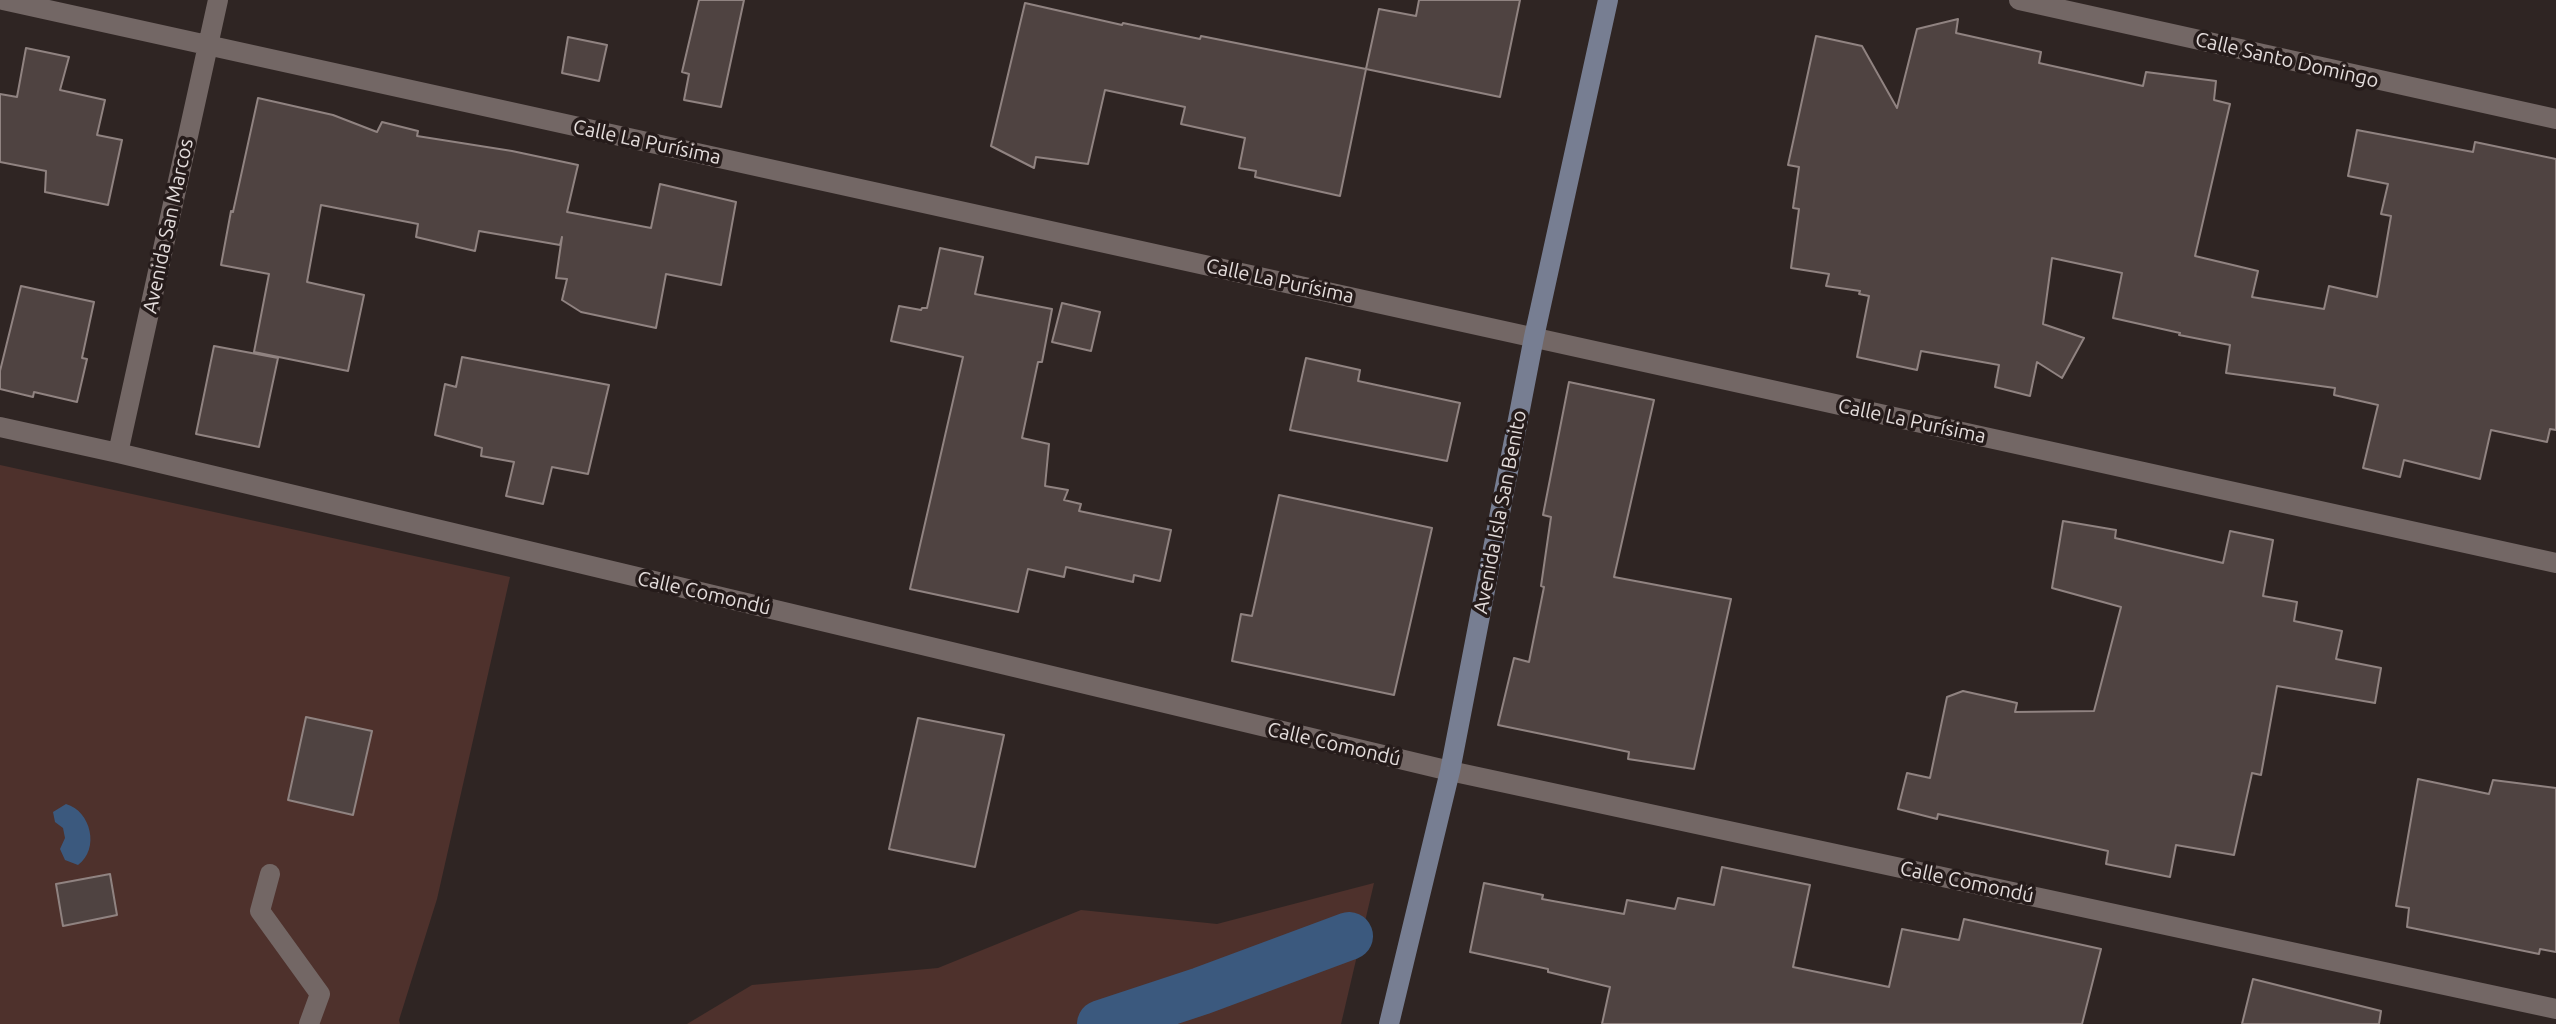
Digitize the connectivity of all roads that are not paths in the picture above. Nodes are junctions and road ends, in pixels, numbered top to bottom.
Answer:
1 (3, 0) edge
2 (218, 0) edge
3 (1608, 0) edge
4 (2019, 0) edge
5 (208, 45) junction
6 (2556, 119) edge
7 (1534, 337) junction
8 (0, 427) edge
9 (118, 453) junction
10 (2556, 563) edge
11 (1450, 771) junction
12 (270, 874) dead end
13 (2556, 1009) edge
14 (309, 1024) edge
15 (1389, 1024) edge

1 - 5 street, Calle La Purísima
2 - 5 street, Avenida San Marcos
3 - 7 main road, Avenida Isla San Benito
4 - 6 street, Calle Santo Domingo
5 - 7 street, Calle La Purísima
5 - 9 street, Avenida San Marcos
7 - 10 street, Calle La Purísima
7 - 11 main road, Avenida Isla San Benito
8 - 9 street, Calle Comondú
9 - 11 street, Calle Comondú
11 - 13 street, Calle Comondú
11 - 15 main road, Avenida Isla San Benito
12 - 14 street

